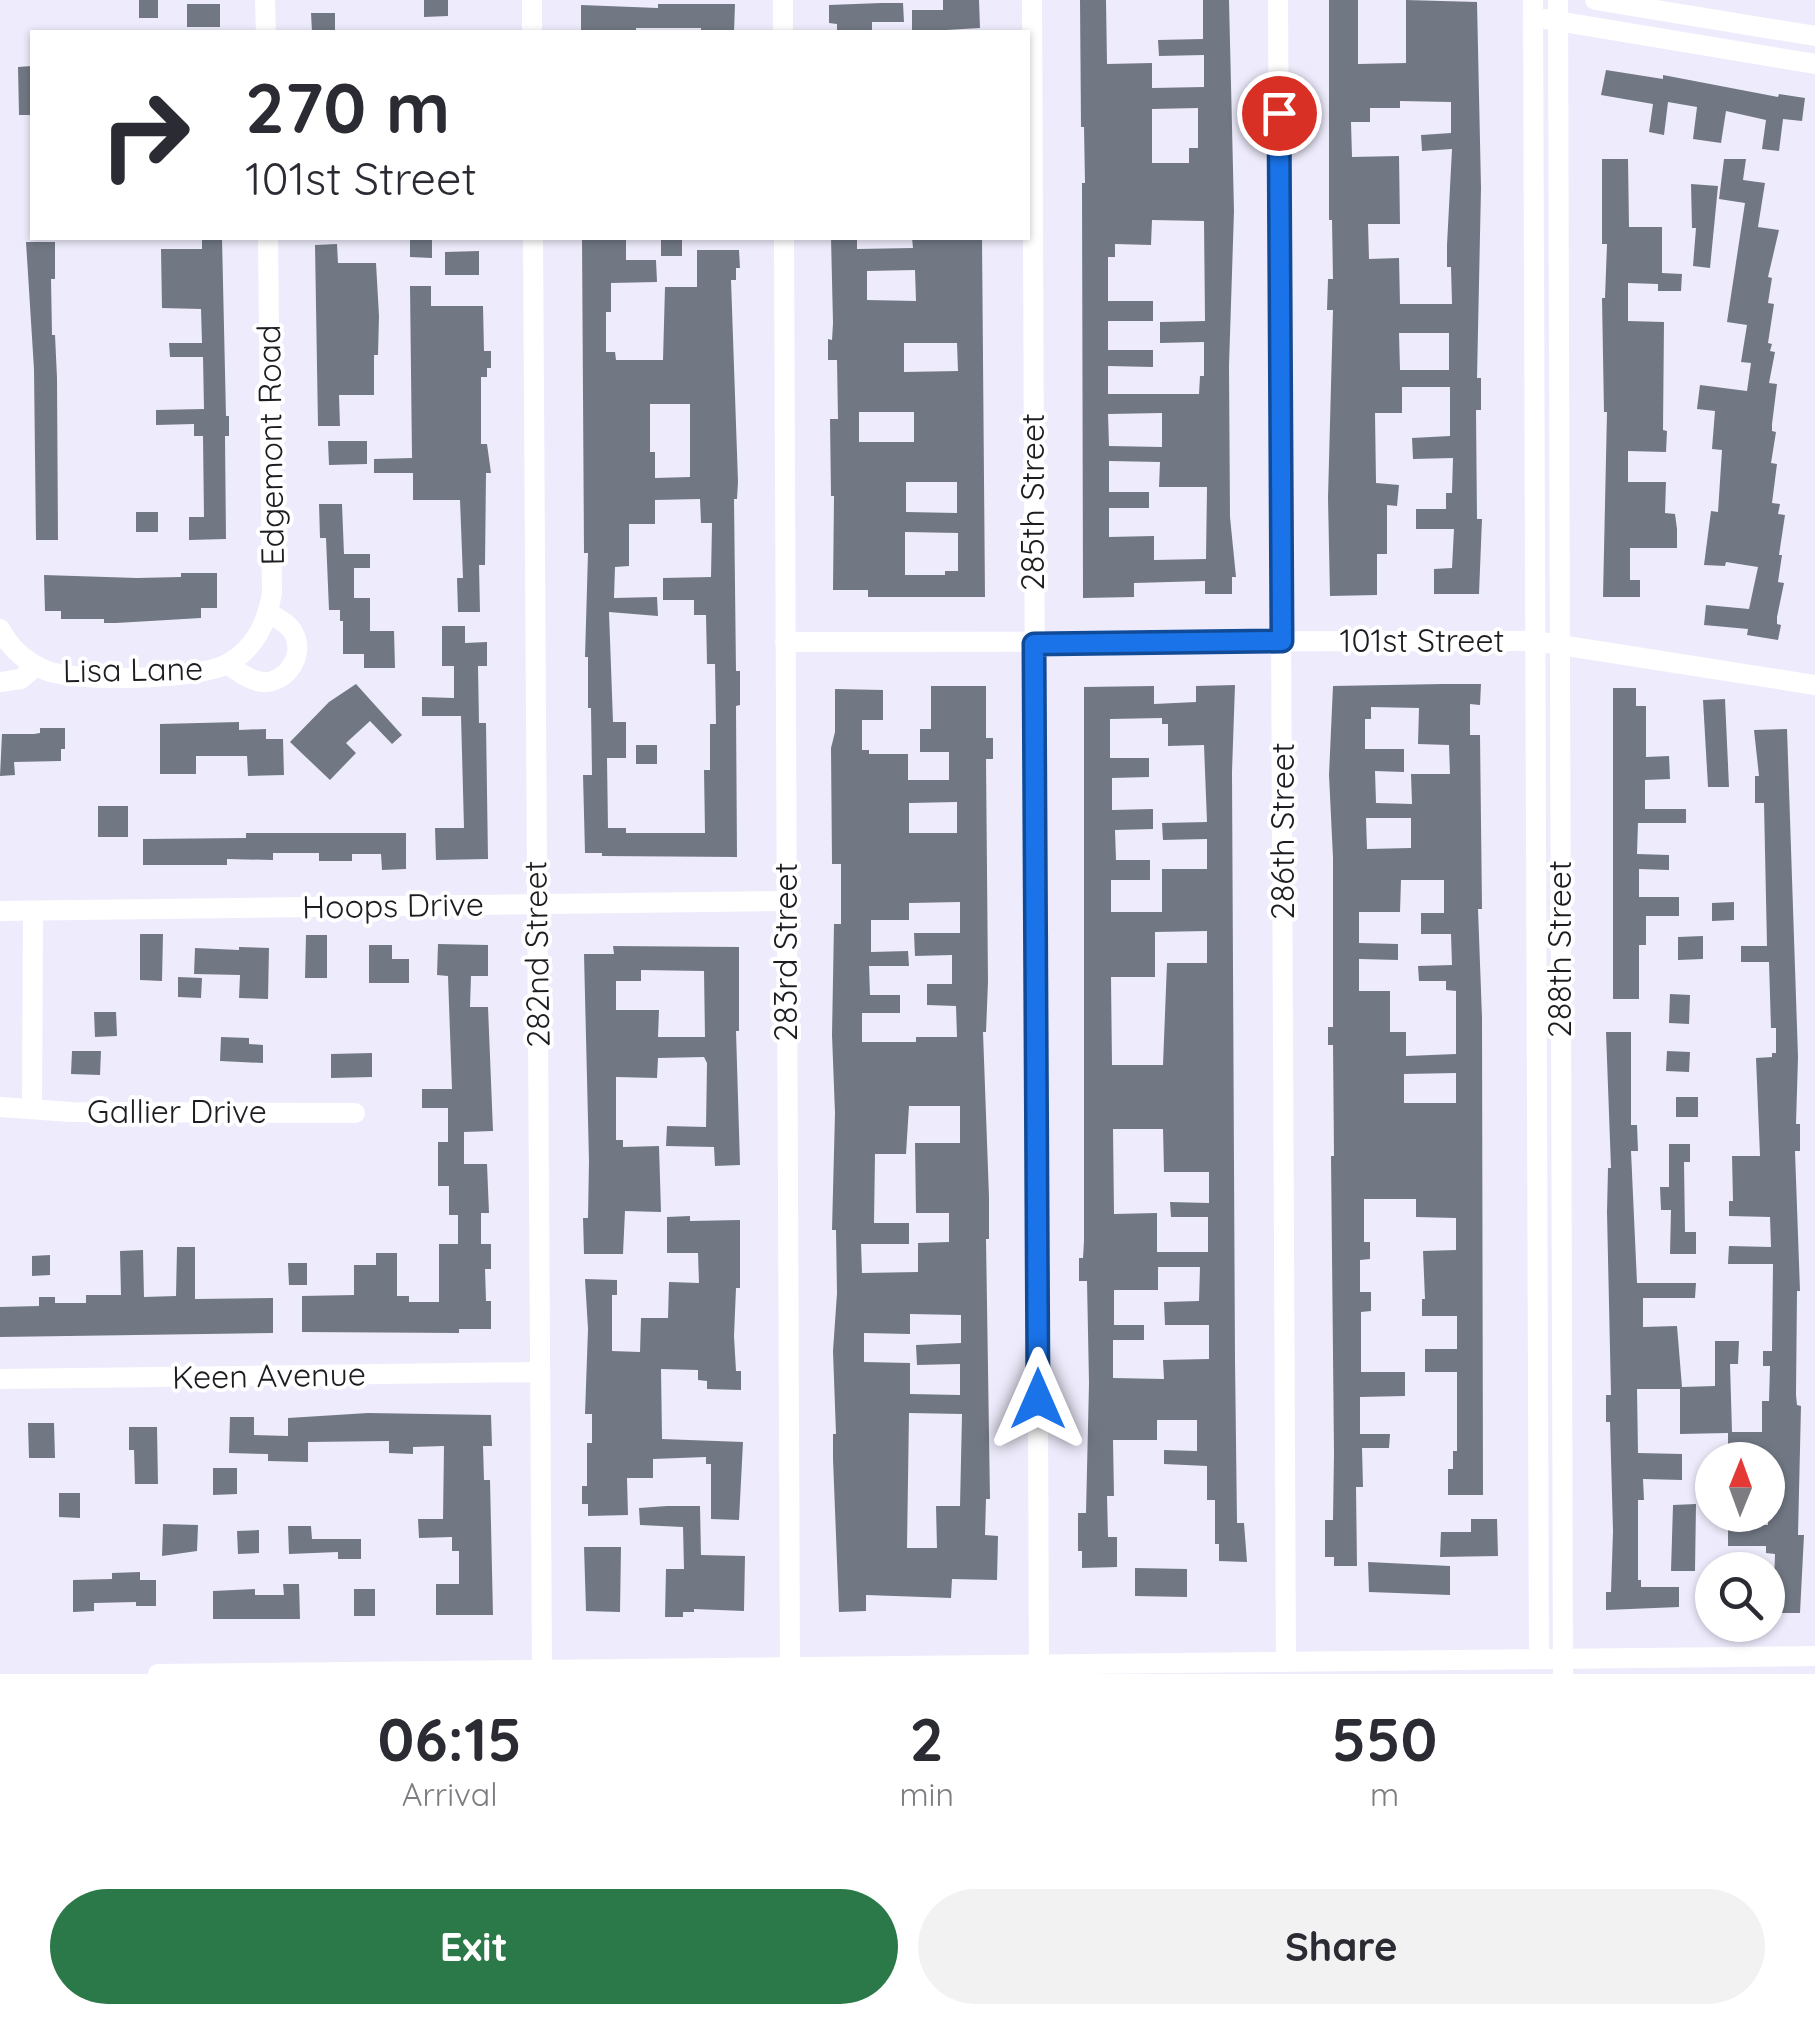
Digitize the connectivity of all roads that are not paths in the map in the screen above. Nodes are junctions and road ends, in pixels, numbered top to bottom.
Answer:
1 (265, 0) edge
2 (532, 0) edge
3 (783, 0) edge
4 (1032, 0) edge
5 (1278, 0) edge
6 (1595, 0) edge
7 (1533, 9) edge
8 (1558, 11) edge
9 (266, 30) edge
10 (532, 30) edge
11 (783, 30) edge
12 (1815, 36) edge
13 (1815, 64) edge
14 (1534, 224) junction
15 (1558, 224) junction
16 (268, 240) edge
17 (533, 240) edge
18 (784, 240) edge
19 (1534, 430) junction
20 (1559, 430) junction
21 (269, 613) junction
22 (0, 629) edge
23 (1282, 641) junction
24 (785, 642) junction
25 (1535, 642) junction
26 (1034, 644) junction
27 (1560, 644) junction
28 (250, 646) joint
29 (227, 664) junction
30 (36, 666) junction
31 (0, 682) edge
32 (1815, 685) edge
33 (786, 900) junction
34 (536, 904) junction
35 (0, 911) edge
36 (33, 911) junction
37 (1536, 983) junction
38 (1560, 984) junction
39 (32, 1107) junction
40 (0, 1108) edge
41 (354, 1113) dead end
42 (538, 1372) junction
43 (0, 1379) edge
44 (1815, 1656) edge
45 (1539, 1659) junction
46 (1286, 1662) junction
47 (1039, 1664) junction
48 (1563, 1666) edge
49 (542, 1670) junction
50 (787, 1670) edge
51 (390, 1673) edge
52 (158, 1674) edge

1 - 9 street
2 - 10 street
3 - 11 street
4 - 26 street, 285th Street
5 - 23 street, 286th Street
6 - 12 street
7 - 8 street
7 - 14 street, 288th Street
8 - 13 street
8 - 15 street, 288th Street
14 - 15 street
14 - 19 street, 288th Street
15 - 20 street, 288th Street
16 - 21 street, Edgemont Road
17 - 34 street, 282nd Street
18 - 24 street, 283rd Street
19 - 20 street
19 - 25 street, 288th Street
20 - 27 street, 288th Street
21 - 28 street, Edgemont Road
21 - 29 street
22 - 30 street, Lisa Lane
23 - 25 street, 101st Street
23 - 26 street, 101st Street
23 - 46 street, 286th Street
24 - 26 street, 101st Street
24 - 33 street, 283rd Street
25 - 27 street, 101st Street
25 - 37 street, 288th Street
26 - 47 street, 285th Street
27 - 32 street, 101st Street
27 - 38 street, 288th Street
28 - 29 street, Lisa Lane
29 - 30 street, Lisa Lane
30 - 31 street
33 - 34 street, Hoops Drive
33 - 50 street, 283rd Street
34 - 36 street, Hoops Drive
34 - 42 street, 282nd Street
35 - 36 street, Hoops Drive
36 - 39 street
37 - 38 street
37 - 45 street, 288th Street
38 - 48 street, 288th Street
39 - 40 street, Gallier Drive
39 - 41 street, Gallier Drive
42 - 43 street, Keen Avenue
42 - 49 street, 282nd Street
44 - 48 street
45 - 46 street
45 - 48 street
46 - 47 street
47 - 50 street
49 - 50 street
49 - 51 street
51 - 52 street

